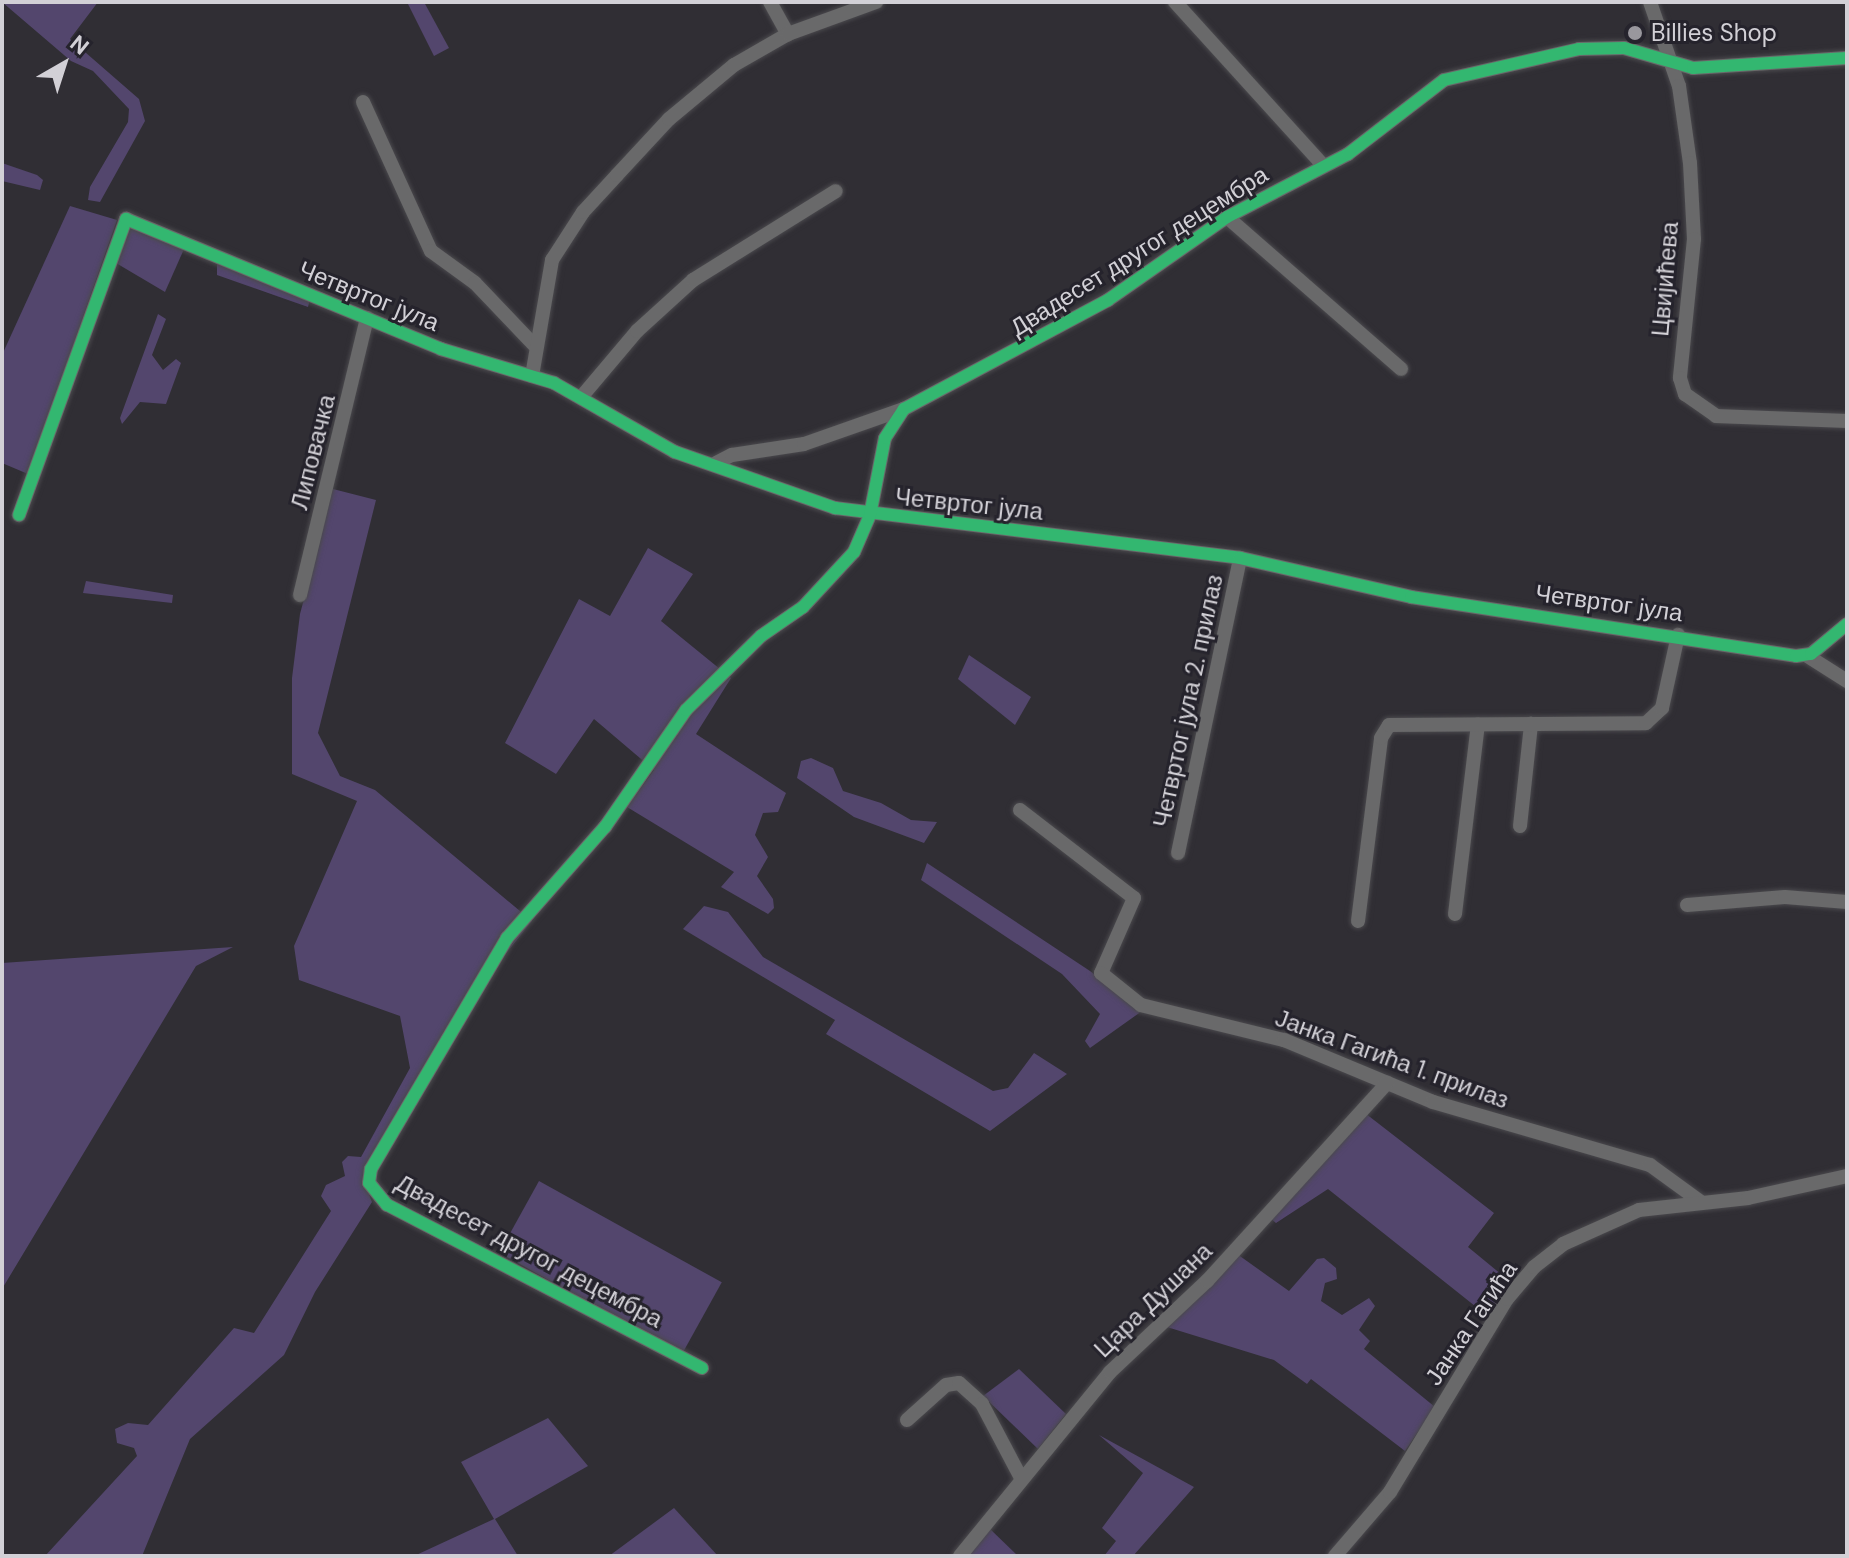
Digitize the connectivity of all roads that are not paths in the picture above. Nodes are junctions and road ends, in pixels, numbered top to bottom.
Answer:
1 (770, 2) edge
2 (876, 2) edge
3 (1175, 2) edge
4 (1650, 2) edge
5 (788, 34) junction
6 (1847, 58) edge
7 (1674, 65) junction
8 (363, 102) dead end
9 (1323, 165) junction
10 (836, 191) dead end
11 (1227, 217) junction
12 (367, 318) junction
13 (534, 345) junction
14 (1401, 369) dead end
15 (532, 376) junction
16 (583, 395) junction
17 (904, 409) junction
18 (1847, 421) edge
19 (716, 463) junction
20 (19, 515) dead end
21 (870, 515) junction
22 (1240, 558) junction
23 (300, 595) dead end
24 (1847, 624) edge
25 (1678, 635) junction
26 (1806, 655) junction
27 (1847, 681) edge
28 (1478, 724) junction
29 (1531, 724) junction
30 (1020, 810) dead end
31 (1520, 826) dead end
32 (1178, 853) dead end
33 (1847, 902) edge
34 (1687, 905) dead end
35 (1455, 914) dead end
36 (1358, 921) dead end
37 (1387, 1083) junction
38 (1847, 1176) edge
39 (1701, 1202) junction
40 (702, 1368) dead end
41 (907, 1420) dead end
42 (1021, 1478) junction
43 (960, 1556) edge
44 (1335, 1556) edge

1 - 5 street
2 - 5 street
3 - 9 street
4 - 7 street, Цвијићева
5 - 13 street
6 - 7 street, Двадесет другог децембра
7 - 9 street, Двадесет другог децембра
7 - 18 street, Цвијићева
8 - 13 street
9 - 11 street, Двадесет другог децембра
10 - 16 street
11 - 14 street
11 - 17 street, Двадесет другог децембра
12 - 15 street, Четвртог јула
12 - 20 street, Четвртог јула
12 - 23 street, Липовачка
13 - 15 street
15 - 16 street, Четвртог јула
16 - 19 street, Четвртог јула
17 - 19 street
17 - 21 street, Двадесет другог децембра
19 - 21 street, Четвртог јула
21 - 22 street, Четвртог јула
21 - 40 street, Двадесет другог децембра
22 - 25 street, Четвртог јула
22 - 32 street, Четвртог јула 2. прилаз
24 - 26 street
25 - 26 street, Четвртог јула
25 - 29 street
26 - 27 street
28 - 29 street
28 - 35 street
28 - 36 street
29 - 31 street
30 - 37 street, Јанка Гагића 1. прилаз
33 - 34 street
37 - 39 street, Јанка Гагића 1. прилаз
37 - 42 street, Цара Душана
38 - 39 street, Јанка Гагића
39 - 44 street, Јанка Гагића
41 - 42 street
42 - 43 street, Цара Душана

